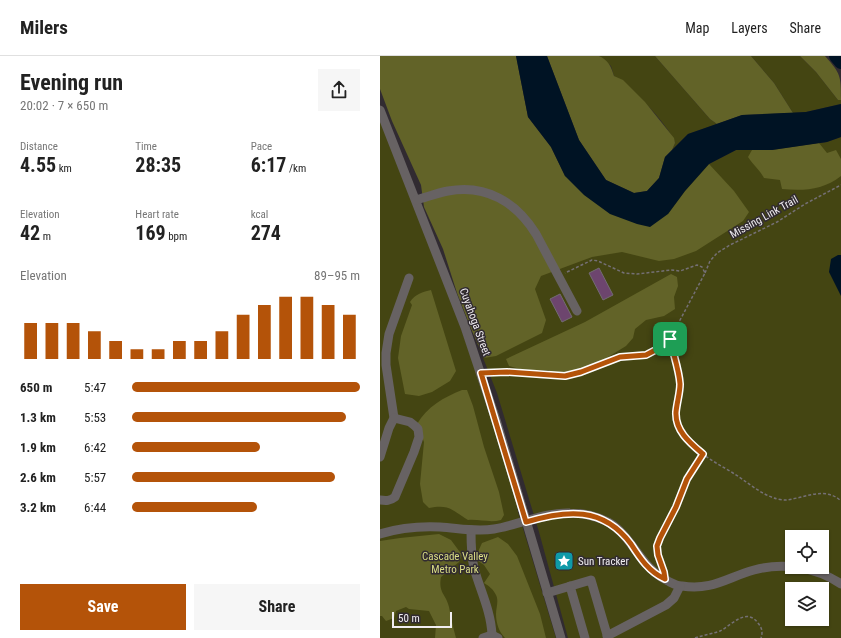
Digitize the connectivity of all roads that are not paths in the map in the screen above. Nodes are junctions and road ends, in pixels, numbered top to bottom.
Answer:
1 (380, 110) edge
2 (416, 200) junction
3 (409, 278) dead end
4 (577, 311) dead end
5 (394, 418) junction
6 (380, 456) edge
7 (380, 500) edge
8 (526, 522) junction
9 (471, 530) junction
10 (380, 534) edge
11 (841, 584) edge
12 (570, 586) junction
13 (680, 586) junction
14 (547, 593) junction
15 (491, 637) edge
16 (608, 637) edge
17 (561, 638) edge
18 (585, 638) edge

1 - 2 street, Cuyahoga Street
2 - 4 street
2 - 8 street, Cuyahoga Street
3 - 5 street
5 - 6 street
5 - 7 street
8 - 9 street
8 - 13 street
8 - 14 street, Cuyahoga Street
9 - 10 street
9 - 15 street
11 - 13 street
12 - 14 street
12 - 16 street
12 - 18 street
13 - 16 street
14 - 17 street, Cuyahoga Street

